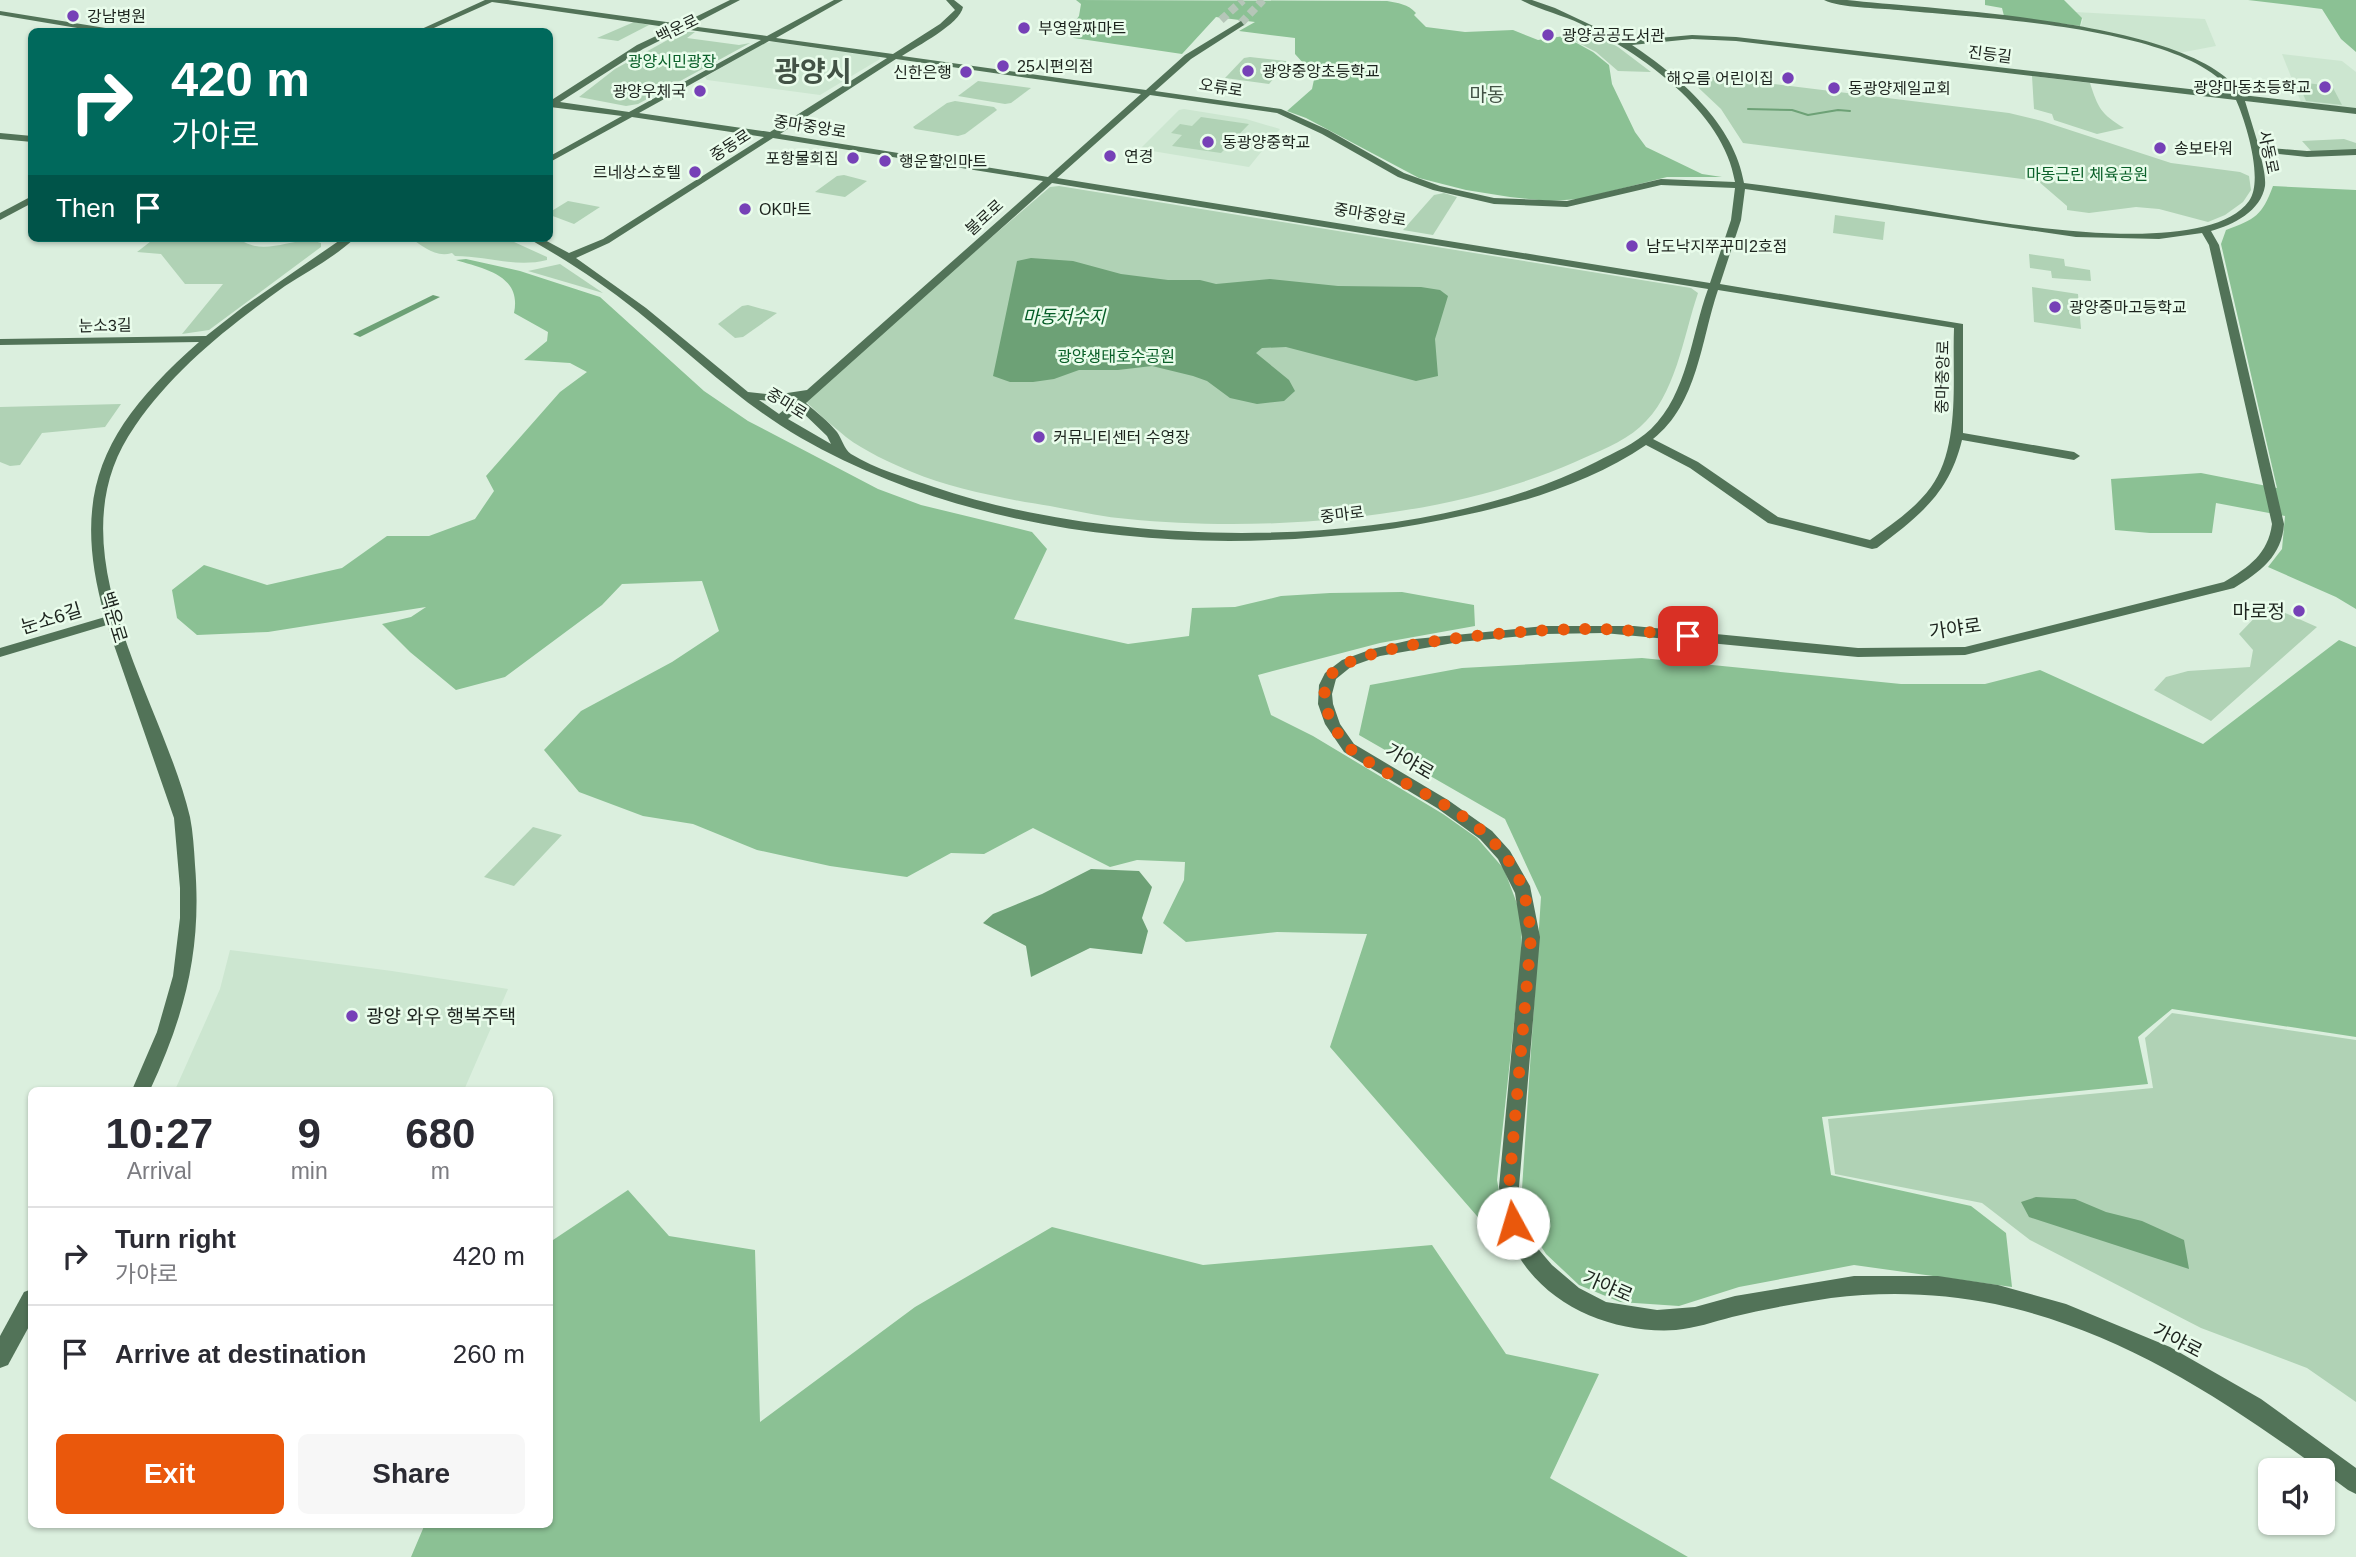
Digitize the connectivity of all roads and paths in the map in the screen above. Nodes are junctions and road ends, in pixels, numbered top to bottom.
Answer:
1 (492, 0) edge
2 (736, 0) edge
3 (839, 0) edge
4 (950, 0) edge
5 (1525, 0) edge
6 (1828, 0) edge
7 (0, 13) edge
8 (0, 18) edge
9 (1221, 20) tunnel mouth
10 (1241, 23) tunnel mouth
11 (679, 26) junction
12 (58, 28) edge
13 (93, 28) edge
14 (427, 28) edge
15 (767, 38) junction
16 (1211, 41) junction
17 (1622, 44) junction
18 (895, 56) junction
19 (1149, 91) junction
20 (2239, 97) junction
21 (553, 101) edge
22 (553, 102) edge
23 (553, 102) edge
24 (2356, 111) edge
25 (631, 114) junction
26 (773, 134) junction
27 (0, 136) edge
28 (28, 139) edge
29 (2254, 149) junction
30 (2356, 152) edge
31 (553, 157) edge
32 (1052, 178) junction
33 (1740, 187) junction
34 (28, 201) edge
35 (0, 217) edge
36 (2205, 229) junction
37 (345, 242) edge
38 (541, 242) edge
39 (569, 257) junction
40 (1714, 283) junction
41 (237, 319) junction
42 (210, 339) junction
43 (158, 340) junction
44 (0, 342) edge
45 (179, 366) junction
46 (811, 393) junction
47 (745, 395) junction
48 (780, 420) junction
49 (1957, 436) junction
50 (1645, 440) junction
51 (842, 453) junction
52 (2074, 456) dead end
53 (113, 619) junction
54 (0, 653) edge
55 (142, 1087) edge
56 (28, 1306) edge
57 (0, 1357) edge
58 (2356, 1482) edge

1 - 11 street, 오류로
1 - 14 street
2 - 11 street, 백운로
3 - 15 street
4 - 18 street, 중동로
5 - 17 street, 중마로
6 - 20 street
7 - 13 street
8 - 12 street
9 - 16 street, 불로로
10 - 16 street, 불로로
11 - 15 street, 오류로
11 - 21 street, 백운로
15 - 18 street, 오류로
15 - 25 street
16 - 19 street, 불로로
17 - 20 street, 진등길
17 - 33 street, 중마로
18 - 19 street, 오류로
18 - 26 street, 중동로
19 - 32 street, 불로로
19 - 33 street, 오류로
20 - 24 street, 진등길
20 - 29 street, 사동로
22 - 25 street, 중마중앙로
23 - 25 street, 중마중앙로
25 - 26 street, 중마중앙로
25 - 31 street
26 - 32 street, 중마중앙로
26 - 39 street, 중동로
27 - 28 street
29 - 30 street
29 - 36 street, 사동로
32 - 40 street, 중마중앙로
32 - 46 street, 불로로
33 - 36 street, 사동로
33 - 40 street, 중마로
34 - 35 street
36 - 58 street, 가야로
37 - 41 street, 백운로
38 - 39 street, 중마로
39 - 47 street, 중마로
40 - 49 street, 중마중앙로
40 - 50 street, 중마로
41 - 42 street, 백운로
41 - 43 street
42 - 43 street, 눈소3길
42 - 45 street, 백운로
43 - 44 street, 눈소3길
43 - 45 street
45 - 53 street, 백운로
46 - 47 street
46 - 48 street, 불로로
46 - 51 street
47 - 48 street, 중마로
48 - 51 street, 중마로
49 - 50 street
49 - 52 street, 중마중앙로
50 - 51 street, 중마로
53 - 54 street, 눈소6길
53 - 55 street, 백운로
56 - 57 street

